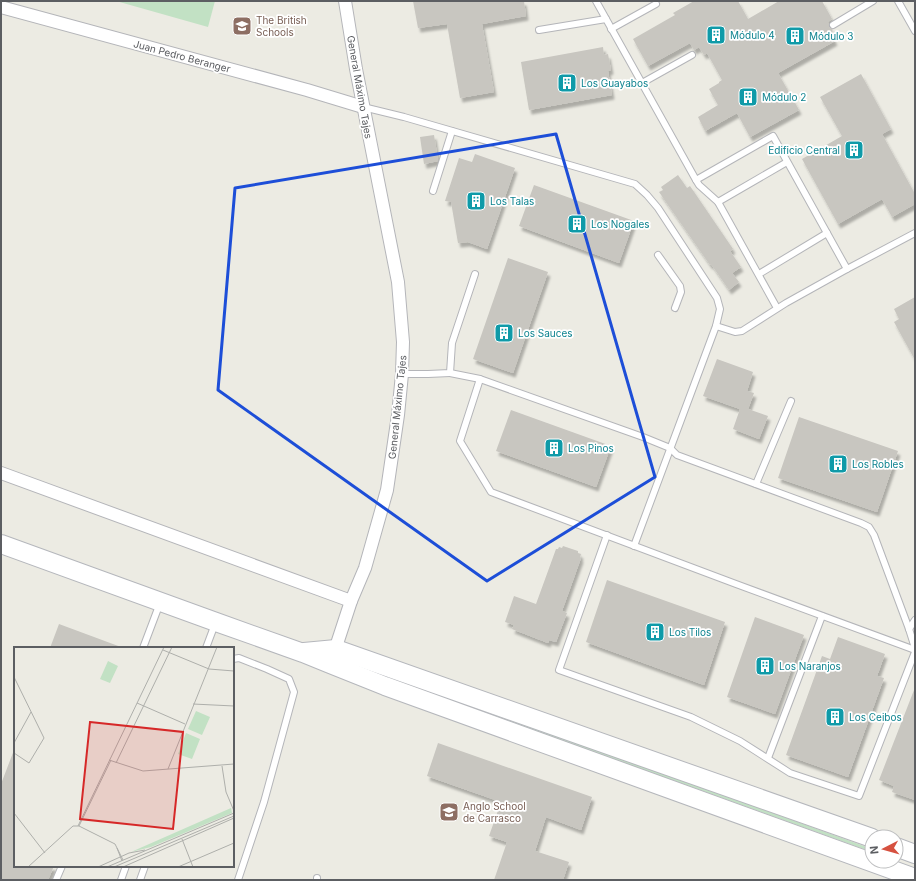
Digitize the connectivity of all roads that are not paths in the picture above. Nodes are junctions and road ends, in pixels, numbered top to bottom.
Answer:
1 (345, 1) edge
2 (596, 1) edge
3 (873, 1) edge
4 (898, 1) edge
5 (656, 4) dead end
6 (1, 6) edge
7 (606, 19) junction
8 (833, 25) dead end
9 (612, 29) junction
10 (540, 30) dead end
11 (915, 31) edge
12 (692, 55) dead end
13 (642, 84) junction
14 (363, 107) junction
15 (452, 131) junction
16 (787, 162) junction
17 (696, 180) junction
18 (433, 191) dead end
19 (718, 202) junction
20 (827, 233) junction
21 (915, 233) edge
22 (658, 255) dead end
23 (847, 269) junction
24 (475, 274) dead end
25 (759, 274) junction
26 (675, 308) dead end
27 (778, 308) junction
28 (716, 326) junction
29 (450, 373) junction
30 (402, 374) junction
31 (480, 379) junction
32 (791, 401) dead end
33 (670, 448) junction
34 (1, 474) edge
35 (756, 484) junction
36 (607, 535) junction
37 (1, 544) edge
38 (634, 546) junction
39 (160, 601) junction
40 (351, 601) junction
41 (822, 616) junction
42 (915, 620) edge
43 (216, 622) junction
44 (909, 629) junction
45 (143, 647) edge
46 (206, 647) edge
47 (915, 650) edge
48 (333, 656) junction
49 (234, 659) edge
50 (768, 758) junction
51 (864, 835) edge
52 (904, 850) edge
53 (915, 854) edge
54 (62, 867) edge
55 (126, 867) edge
56 (145, 867) edge
57 (915, 878) edge
58 (56, 880) edge
59 (121, 880) edge
60 (140, 880) edge
61 (238, 880) edge

1 - 14 street, General Máximo Tajes
2 - 7 lane
3 - 8 lane
4 - 11 lane
5 - 9 lane
6 - 14 street, Juan Pedro Beranger
7 - 9 lane
7 - 10 lane
9 - 13 lane
12 - 13 lane
13 - 17 lane
14 - 15 lane
14 - 30 street, General Máximo Tajes
15 - 18 lane
15 - 28 lane
16 - 17 lane
16 - 19 lane
16 - 20 lane
17 - 19 lane
19 - 25 lane
20 - 23 lane
20 - 25 lane
21 - 23 lane
22 - 26 lane
23 - 27 lane
24 - 29 lane
25 - 27 lane
27 - 28 lane
28 - 33 lane
29 - 30 lane
29 - 31 lane
30 - 40 street, General Máximo Tajes
31 - 33 lane
31 - 36 lane
32 - 35 lane
33 - 35 lane
33 - 38 lane
34 - 40 street
35 - 44 lane
36 - 38 lane
36 - 50 lane
37 - 39 street
38 - 41 lane
39 - 43 street
39 - 45 lane
40 - 48 street, General Máximo Tajes
41 - 47 lane
41 - 50 lane
42 - 44 lane
43 - 46 lane
43 - 48 street
44 - 47 lane
47 - 50 lane
48 - 51 street
48 - 57 street
49 - 61 lane
52 - 53 street
54 - 58 lane
55 - 59 lane
56 - 60 lane

